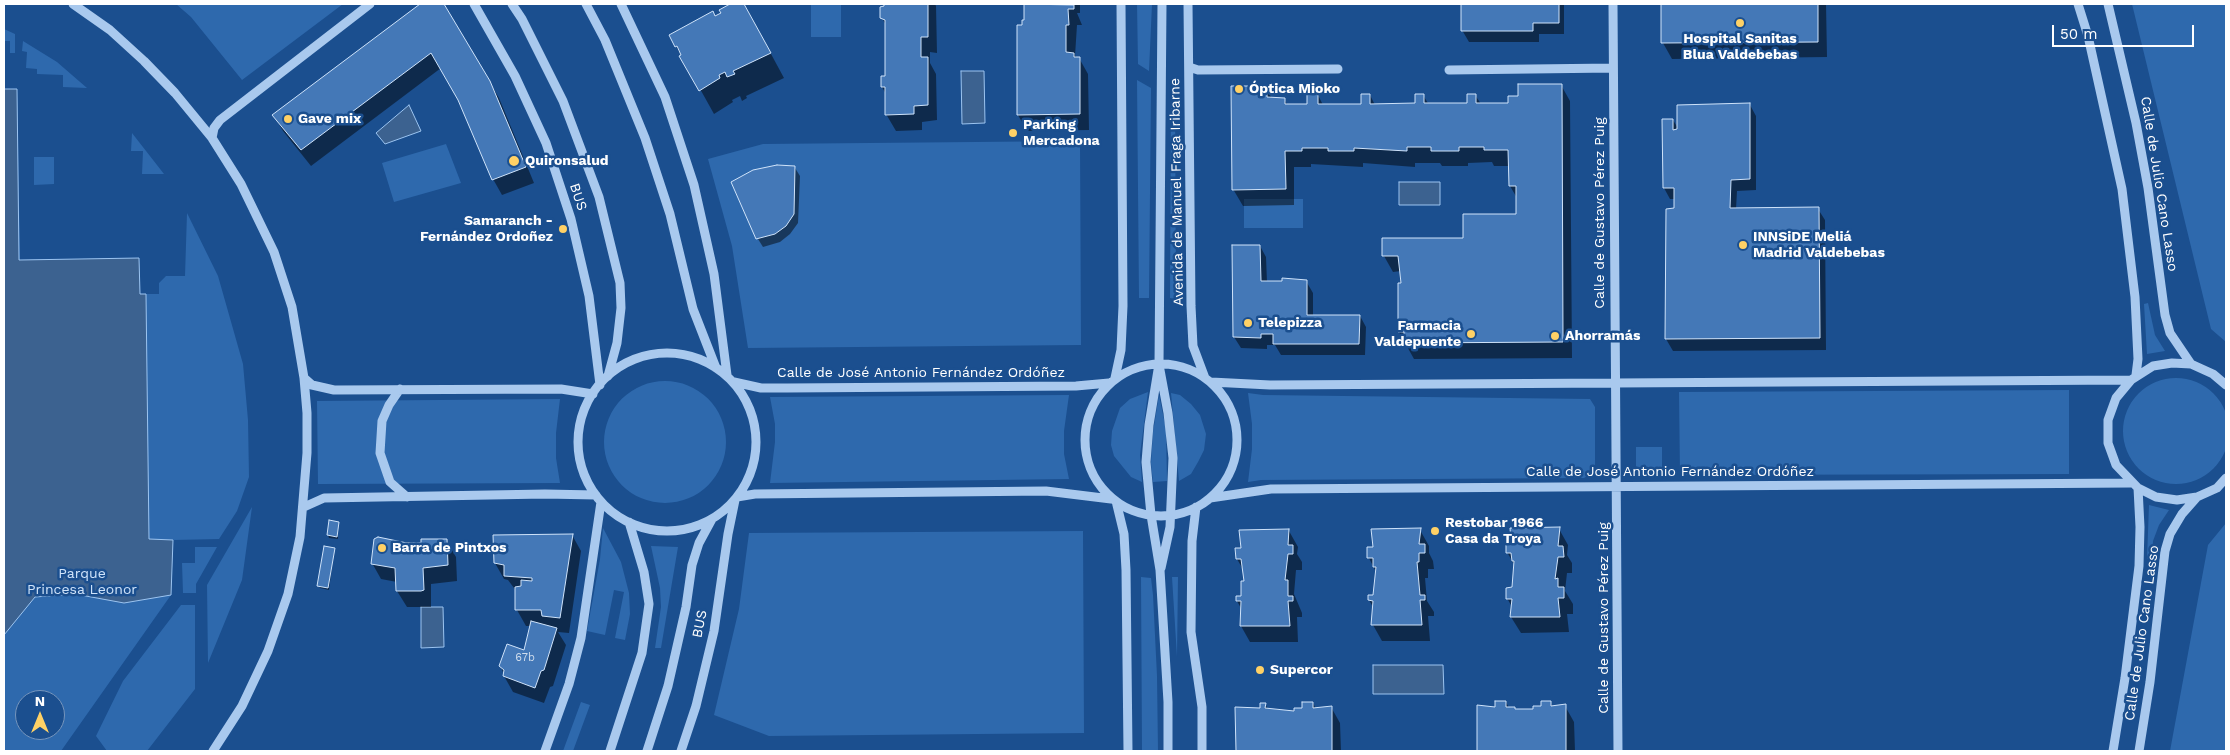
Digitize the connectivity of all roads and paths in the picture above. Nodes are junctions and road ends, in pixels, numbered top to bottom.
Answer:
1 (73, 4) edge
2 (370, 4) edge
3 (474, 4) edge
4 (512, 4) edge
5 (586, 4) edge
6 (621, 4) edge
7 (1121, 4) edge
8 (1162, 4) edge
9 (1188, 4) edge
10 (1613, 4) edge
11 (2078, 4) edge
12 (2108, 4) edge
13 (1189, 67) junction
14 (1613, 68) junction
15 (1338, 69) dead end
16 (1449, 70) dead end
17 (212, 138) junction
18 (1158, 364) junction
19 (2191, 364) junction
20 (716, 368) junction
21 (726, 375) junction
22 (608, 376) junction
23 (2133, 377) junction
24 (304, 378) junction
25 (1208, 380) junction
26 (1112, 381) junction
27 (734, 382) junction
28 (1615, 383) junction
29 (600, 385) junction
30 (2226, 385) edge
31 (400, 390) junction
32 (593, 394) junction
33 (2226, 478) edge
34 (2134, 486) junction
35 (1616, 487) junction
36 (407, 497) junction
37 (2197, 497) junction
38 (1210, 498) junction
39 (598, 499) junction
40 (736, 499) junction
41 (1114, 500) junction
42 (304, 507) junction
43 (1196, 507) junction
44 (1150, 515) junction
45 (1171, 515) junction
46 (712, 519) junction
47 (629, 522) junction
48 (1160, 570) junction
49 (212, 751) edge
50 (545, 751) edge
51 (610, 751) edge
52 (647, 751) edge
53 (681, 751) edge
54 (1128, 751) edge
55 (1168, 751) edge
56 (1202, 751) edge
57 (1618, 751) edge
58 (2113, 751) edge
59 (2139, 751) edge

1 - 17 street
2 - 17 street
3 - 29 street, BUS
4 - 22 street
5 - 20 street
6 - 21 street
7 - 26 street
8 - 18 street, Avenida de Manuel Fraga Iribarne
9 - 13 street, Avenida de Manuel Fraga Iribarne
10 - 14 street, Calle de Gustavo Pérez Puig
11 - 23 street
12 - 19 street, Calle de Julio Cano Lasso
13 - 15 street
13 - 25 street, Avenida de Manuel Fraga Iribarne
14 - 16 street
14 - 28 street, Calle de Gustavo Pérez Puig
17 - 24 street
18 - 25 street
18 - 26 street
18 - 44 street
18 - 45 street
19 - 23 street
19 - 30 street
20 - 21 street
20 - 22 street
21 - 27 street
22 - 29 street
23 - 28 street
23 - 34 street
24 - 31 street
24 - 42 street
25 - 28 street
25 - 38 street
26 - 27 street, Calle de José Antonio Fernández Ordóñez
26 - 41 street
27 - 40 street
28 - 35 street, Calle de Gustavo Pérez Puig
29 - 32 street
31 - 32 street
31 - 36 street
32 - 39 street
33 - 37 street
34 - 35 street, Calle de José Antonio Fernández Ordóñez
34 - 37 street
34 - 58 street, Calle de Julio Cano Lasso
35 - 38 street, Calle de José Antonio Fernández Ordóñez
35 - 57 street, Calle de Gustavo Pérez Puig
36 - 39 street
36 - 42 street
37 - 59 street, Calle de Julio Cano Lasso
38 - 43 street
39 - 47 street
39 - 50 street
40 - 41 street
40 - 46 street
40 - 53 street, BUS
41 - 44 street
41 - 54 street
42 - 49 street
43 - 45 street
43 - 56 street
44 - 45 street
44 - 48 street
45 - 48 street
46 - 47 street
46 - 52 street
47 - 51 street
48 - 55 street

